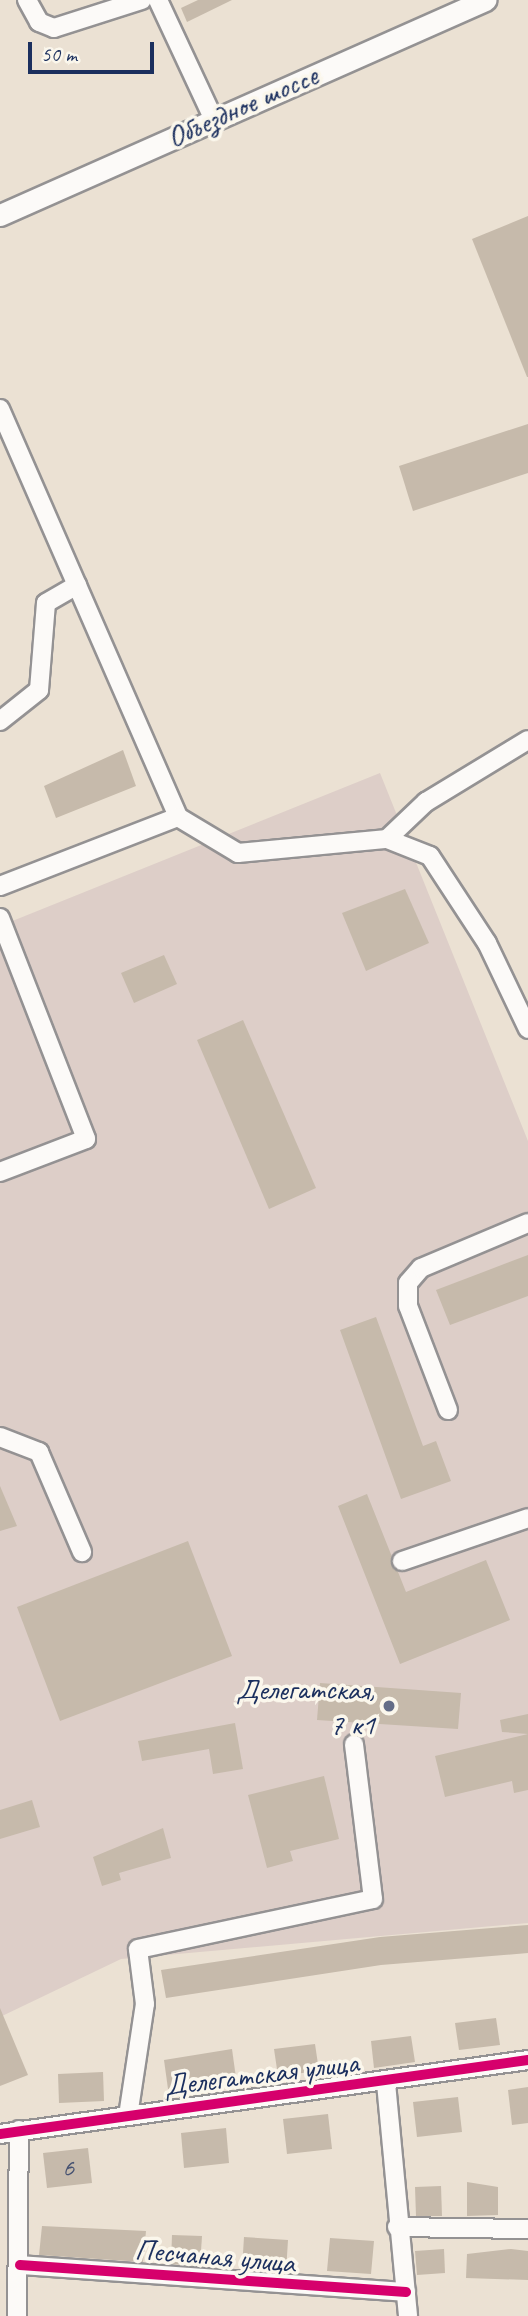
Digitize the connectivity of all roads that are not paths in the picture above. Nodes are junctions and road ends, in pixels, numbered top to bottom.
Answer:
1 (27, 0) edge
2 (142, 0) edge
3 (158, 0) edge
4 (485, 0) edge
5 (213, 118) junction
6 (0, 215) edge
7 (0, 409) edge
8 (77, 585) junction
9 (0, 720) edge
10 (528, 740) edge
11 (178, 817) junction
12 (387, 839) junction
13 (0, 886) edge
14 (0, 918) edge
15 (528, 1028) edge
16 (0, 1172) edge
17 (528, 1223) edge
18 (448, 1410) dead end
19 (0, 1437) edge
20 (528, 1518) edge
21 (82, 1552) dead end
22 (402, 1561) dead end
23 (354, 1744) dead end
24 (528, 2060) edge
25 (386, 2083) junction
26 (128, 2116) junction
27 (19, 2130) junction
28 (0, 2134) edge
29 (397, 2227) junction
30 (528, 2229) edge
31 (20, 2265) junction
32 (406, 2292) junction
33 (17, 2316) edge
34 (408, 2316) edge

1 - 2 street
3 - 5 street
4 - 5 main road, Объездное шоссе
5 - 6 main road, Объездное шоссе
7 - 8 street
8 - 9 street
8 - 11 street
10 - 12 street
11 - 12 street
11 - 13 street
12 - 15 street
14 - 16 street
17 - 18 street
19 - 21 street
20 - 22 street
23 - 26 street
24 - 25 street, Делегатская улица
25 - 26 street, Делегатская улица
25 - 29 street
26 - 27 street, Делегатская улица
27 - 28 street, Делегатская улица
27 - 31 street
29 - 30 street
29 - 32 street
31 - 32 street, Песчаная улица
31 - 33 street
32 - 34 street

